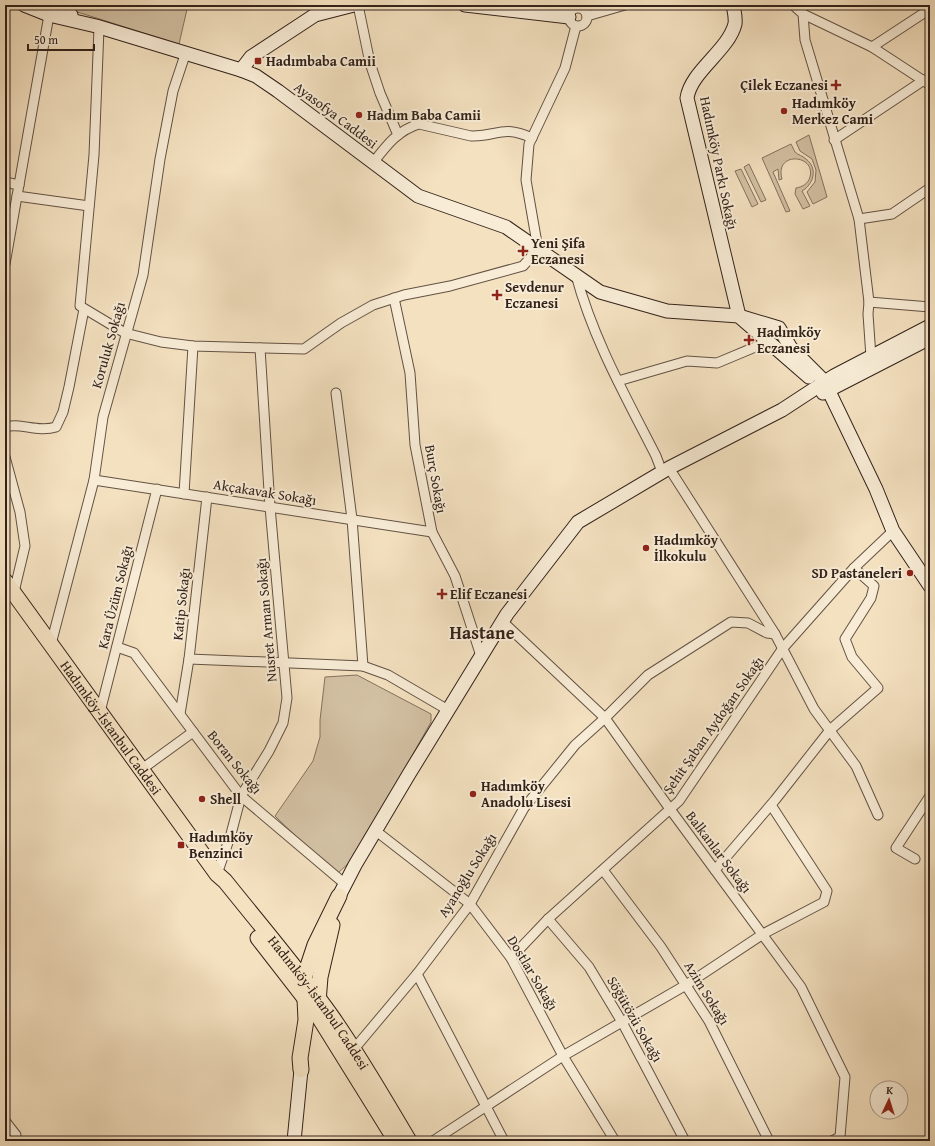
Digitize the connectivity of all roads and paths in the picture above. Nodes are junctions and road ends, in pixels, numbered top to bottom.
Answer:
1 (24, 5) edge
2 (354, 5) edge
3 (358, 5) edge
4 (465, 5) edge
5 (625, 5) edge
6 (733, 5) edge
7 (793, 5) edge
8 (578, 6) edge
9 (49, 10) edge
10 (930, 10) edge
11 (803, 14) junction
12 (587, 16) junction
13 (572, 22) junction
14 (98, 27) junction
15 (872, 47) junction
16 (186, 52) junction
17 (242, 70) junction
18 (927, 83) edge
19 (398, 135) junction
20 (532, 138) junction
21 (834, 140) junction
22 (373, 163) junction
23 (5, 182) edge
24 (19, 185) junction
25 (930, 188) edge
26 (17, 196) junction
27 (89, 206) junction
28 (859, 219) junction
29 (538, 249) junction
30 (5, 264) edge
31 (576, 276) junction
32 (394, 298) junction
33 (869, 302) junction
34 (930, 307) edge
35 (84, 309) junction
36 (739, 316) junction
37 (930, 326) edge
38 (125, 333) junction
39 (930, 338) edge
40 (768, 342) junction
41 (193, 346) junction
42 (260, 348) junction
43 (871, 357) junction
44 (618, 381) junction
45 (823, 388) junction
46 (336, 394) dead end
47 (5, 427) edge
48 (5, 457) edge
49 (666, 470) junction
50 (94, 480) junction
51 (157, 489) junction
52 (184, 494) junction
53 (207, 497) junction
54 (270, 507) junction
55 (352, 519) junction
56 (893, 531) junction
57 (432, 532) junction
58 (854, 568) junction
59 (9, 586) edge
60 (930, 586) edge
61 (502, 621) junction
62 (775, 634) junction
63 (51, 644) junction
64 (116, 648) junction
65 (783, 648) junction
66 (481, 656) junction
67 (189, 659) junction
68 (284, 663) junction
69 (363, 666) junction
70 (448, 710) junction
71 (100, 712) junction
72 (180, 714) junction
73 (605, 718) junction
74 (830, 730) junction
75 (193, 732) junction
76 (142, 769) junction
77 (241, 796) junction
78 (930, 796) edge
79 (771, 805) junction
80 (670, 810) junction
81 (878, 815) dead end
82 (376, 831) junction
83 (915, 859) dead end
84 (604, 870) junction
85 (715, 870) junction
86 (217, 874) junction
87 (342, 890) junction
88 (470, 904) junction
89 (548, 919) junction
90 (763, 934) junction
91 (511, 958) junction
92 (417, 974) junction
93 (304, 978) junction
94 (686, 986) junction
95 (311, 996) junction
96 (317, 1014) junction
97 (622, 1022) junction
98 (354, 1048) junction
99 (563, 1056) junction
100 (301, 1070) junction
101 (485, 1106) junction
102 (5, 1121) edge
103 (16, 1135) dead end
104 (836, 1139) edge
105 (294, 1141) edge
106 (396, 1141) edge
107 (409, 1141) edge
108 (433, 1141) edge
109 (504, 1141) edge
110 (615, 1141) edge
111 (685, 1141) edge
112 (769, 1141) edge

1 - 9 street, Ayasofya Caddesi
2 - 17 street
3 - 19 street
4 - 13 street
5 - 12 street
6 - 36 street, Hadımköy Parkı Sokağı
7 - 11 street
8 - 12 street
8 - 13 street
9 - 14 street, Ayasofya Caddesi
9 - 24 street
10 - 15 street
11 - 15 street
11 - 21 street
12 - 13 street
13 - 20 street
14 - 16 street, Ayasofya Caddesi
14 - 27 street
15 - 18 street
16 - 17 street, Ayasofya Caddesi
16 - 38 street, Koruluk Sokağı
17 - 22 street, Ayasofya Caddesi
18 - 21 street
19 - 20 street
19 - 22 street
20 - 29 street
21 - 28 street
22 - 29 street, Ayasofya Caddesi
23 - 24 street
24 - 26 street
25 - 28 street
26 - 27 street
26 - 30 street
27 - 35 street
28 - 33 street
29 - 31 street, Ayasofya Caddesi
29 - 32 street
31 - 36 street, Ayasofya Caddesi
31 - 44 street
32 - 42 street
32 - 57 street, Burç Sokağı
33 - 34 street
33 - 43 street
35 - 38 street
35 - 47 street
36 - 40 street
36 - 45 street, Ayasofya Caddesi
37 - 43 street
38 - 41 street
38 - 50 street, Koruluk Sokağı
39 - 45 street
40 - 44 street
40 - 45 street
41 - 42 street
41 - 52 street
42 - 54 street, Nusret Arman Sokağı
43 - 45 street
44 - 49 street
45 - 49 street
45 - 56 street
46 - 55 street
48 - 59 street
49 - 61 street
49 - 62 street
50 - 51 street, Akçakavak Sokağı
50 - 63 street, Koruluk Sokağı
51 - 52 street, Akçakavak Sokağı
51 - 64 street, Kara Üzüm Sokağı
52 - 53 street, Akçakavak Sokağı
53 - 54 street, Akçakavak Sokağı
53 - 67 street, Katip Sokağı
54 - 55 street, Akçakavak Sokağı
54 - 68 street, Nusret Arman Sokağı
55 - 57 street, Akçakavak Sokağı
55 - 69 street
56 - 58 street, Şehit Şaban Aydoğan Sokağı
56 - 60 street
57 - 66 street, Burç Sokağı
58 - 65 street, Şehit Şaban Aydoğan Sokağı
58 - 74 street
59 - 63 main road, Hadımköy-İstanbul Caddesi
61 - 66 street
61 - 73 street, Balkanlar Sokağı
62 - 65 street
62 - 73 street, Ayanoğlu Sokağı
63 - 71 main road, Hadımköy-İstanbul Caddesi
64 - 71 street, Kara Üzüm Sokağı
64 - 72 street, Boran Sokağı
65 - 74 street
65 - 80 street, Şehit Şaban Aydoğan Sokağı
66 - 70 street
67 - 68 street
67 - 72 street, Katip Sokağı
68 - 69 street
68 - 77 street, Nusret Arman Sokağı
69 - 70 street
70 - 82 street
71 - 76 main road, Hadımköy-İstanbul Caddesi
72 - 75 street, Boran Sokağı
73 - 80 street, Balkanlar Sokağı
73 - 88 street, Ayanoğlu Sokağı
74 - 79 street
74 - 81 street
75 - 76 street
75 - 77 street, Boran Sokağı
76 - 86 main road, Hadımköy-İstanbul Caddesi
77 - 86 street, Nusret Arman Sokağı
77 - 87 street, Boran Sokağı
78 - 83 street
79 - 85 street
79 - 90 street
80 - 84 street, Şehit Şaban Aydoğan Sokağı
80 - 85 street, Balkanlar Sokağı
82 - 87 street
82 - 88 street, Dostlar Sokağı
84 - 89 street, Şehit Şaban Aydoğan Sokağı
84 - 94 street, Azim Sokağı
85 - 90 street, Balkanlar Sokağı
86 - 93 main road, Hadımköy-İstanbul Caddesi
86 - 95 main road, Hadımköy-İstanbul Caddesi
87 - 93 main road
87 - 95 main road
88 - 91 street, Dostlar Sokağı
88 - 92 street, Ayanoğlu Sokağı
89 - 91 street, Şehit Şaban Aydoğan Sokağı
89 - 97 street, Söğütözü Sokağı
90 - 94 street
90 - 104 street, Balkanlar Sokağı
91 - 99 street, Dostlar Sokağı
92 - 98 street, Ayanoğlu Sokağı
92 - 101 street
93 - 95 main road, Hadımköy-İstanbul Caddesi
94 - 97 street
94 - 112 street, Azim Sokağı
95 - 96 main road, Hadımköy-İstanbul Caddesi
95 - 98 main road, Hadımköy-İstanbul Caddesi
95 - 100 main road
96 - 100 main road
96 - 106 main road, Hadımköy-İstanbul Caddesi
97 - 99 street
97 - 111 street, Söğütözü Sokağı
98 - 107 main road, Hadımköy-İstanbul Caddesi
99 - 101 street
99 - 110 street, Dostlar Sokağı
100 - 105 street
101 - 108 street
101 - 109 street
102 - 103 street

